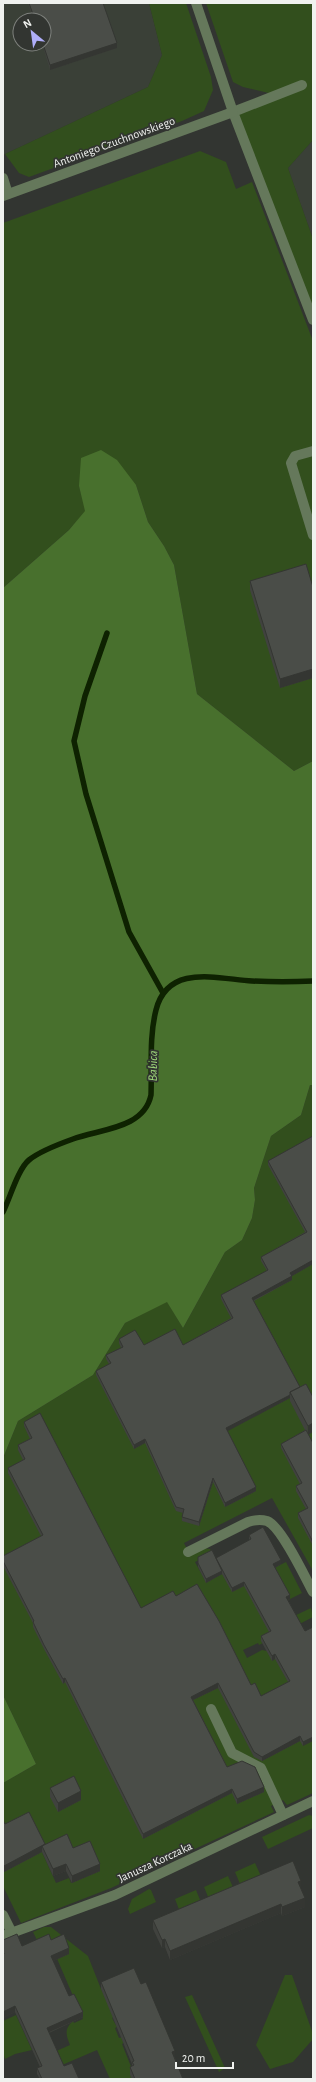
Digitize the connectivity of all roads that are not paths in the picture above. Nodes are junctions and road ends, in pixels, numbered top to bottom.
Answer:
1 (196, 3) edge
2 (302, 85) dead end
3 (233, 112) junction
4 (3, 178) edge
5 (6, 195) edge
6 (313, 320) edge
7 (313, 451) edge
8 (313, 535) edge
9 (188, 1552) dead end
10 (313, 1592) edge
11 (211, 1710) dead end
12 (313, 1801) edge
13 (283, 1815) junction
14 (3, 1915) edge
15 (7, 1934) edge

1 - 3 street
2 - 3 street, Antoniego Czuchnowskiego
3 - 5 street, Antoniego Czuchnowskiego
3 - 6 street
4 - 5 street
7 - 8 street
9 - 10 street
11 - 13 street
12 - 13 street, Janusza Korczaka
13 - 15 street, Janusza Korczaka
14 - 15 street

